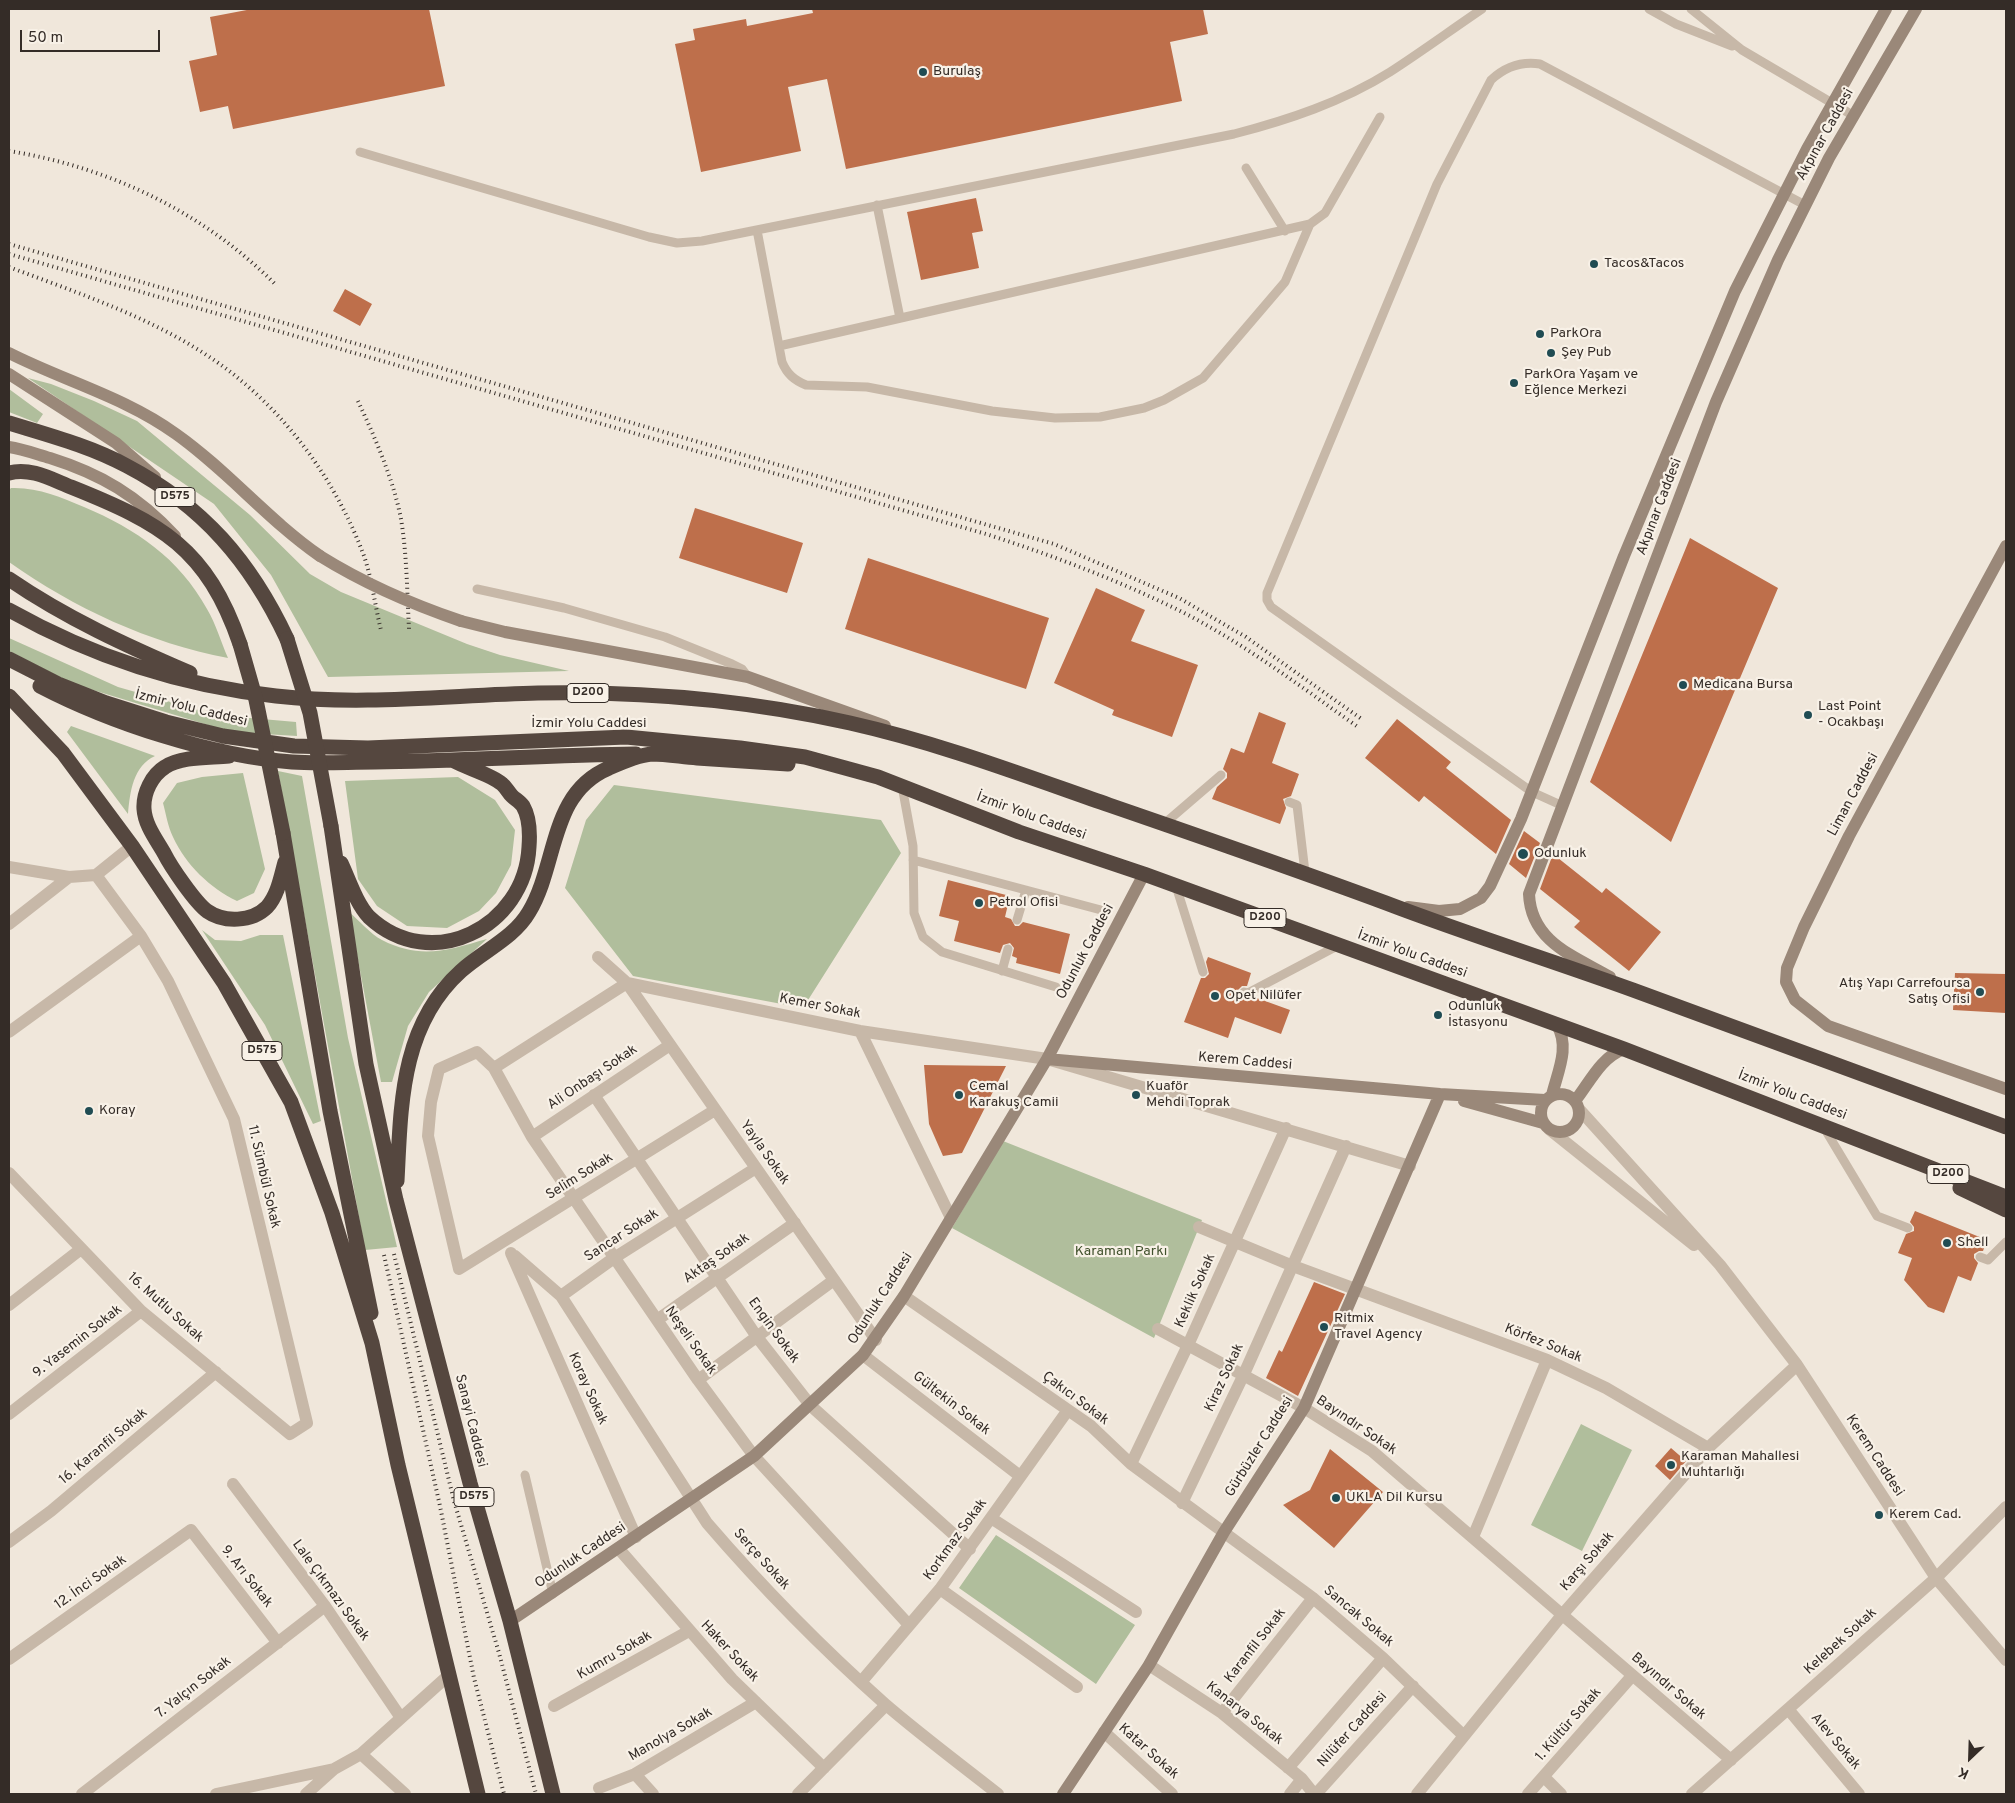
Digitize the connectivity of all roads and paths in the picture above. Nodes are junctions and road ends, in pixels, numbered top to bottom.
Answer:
1 (1482, 9) edge
2 (1649, 9) edge
3 (1691, 9) edge
4 (1886, 9) edge
5 (1916, 9) edge
6 (1742, 50) junction
7 (1833, 103) junction
8 (1854, 116) junction
9 (1380, 117) dead end
10 (360, 152) dead end
11 (1246, 168) dead end
12 (1783, 196) junction
13 (1805, 205) junction
14 (877, 206) junction
15 (1310, 224) junction
16 (757, 230) junction
17 (1285, 230) junction
18 (900, 318) junction
19 (779, 346) junction
20 (9, 353) edge
21 (9, 374) edge
22 (9, 423) edge
23 (9, 447) edge
24 (9, 473) edge
25 (202, 518) junction
26 (2006, 546) edge
27 (186, 548) junction
28 (9, 580) edge
29 (477, 589) dead end
30 (9, 610) edge
31 (9, 659) edge
32 (9, 670) edge
33 (748, 677) junction
34 (228, 690) junction
35 (9, 696) edge
36 (949, 748) junction
37 (239, 754) junction
38 (650, 754) junction
39 (453, 761) junction
40 (846, 768) junction
41 (1221, 775) dead end
42 (902, 786) junction
43 (1532, 792) junction
44 (1288, 802) dead end
45 (1563, 806) junction
46 (1164, 824) junction
47 (132, 846) junction
48 (334, 847) junction
49 (286, 858) junction
50 (913, 860) junction
51 (9, 867) edge
52 (1305, 872) junction
53 (1144, 874) junction
54 (96, 875) junction
55 (69, 877) junction
56 (1176, 886) junction
57 (1026, 890) junction
58 (1388, 904) junction
59 (1101, 910) dead end
60 (1017, 920) dead end
61 (9, 924) edge
62 (140, 936) junction
63 (1339, 945) junction
64 (1008, 949) dead end
65 (598, 957) dead end
66 (1002, 971) junction
67 (1203, 972) dead end
68 (627, 983) junction
69 (1056, 987) dead end
70 (1634, 990) junction
71 (1244, 992) dead end
72 (1557, 1025) junction
73 (860, 1031) junction
74 (9, 1032) edge
75 (670, 1045) junction
76 (1624, 1049) junction
77 (1047, 1059) junction
78 (494, 1068) junction
79 (2006, 1089) edge
80 (1440, 1094) junction
81 (594, 1095) junction
82 (1548, 1097) junction
83 (1577, 1105) junction
84 (715, 1110) junction
85 (1961, 1111) junction
86 (2006, 1120) edge
87 (1546, 1126) junction
88 (1823, 1126) junction
89 (2006, 1127) edge
90 (1286, 1128) junction
91 (532, 1137) junction
92 (1346, 1146) junction
93 (1890, 1152) junction
94 (636, 1159) junction
95 (1410, 1166) junction
96 (756, 1168) junction
97 (10, 1176) edge
98 (2006, 1197) edge
99 (574, 1198) junction
100 (396, 1200) junction
101 (2006, 1210) edge
102 (950, 1216) junction
103 (678, 1218) junction
104 (795, 1223) junction
105 (1199, 1227) dead end
106 (1908, 1228) dead end
107 (1234, 1242) junction
108 (2006, 1242) edge
109 (81, 1248) junction
110 (1980, 1257) dead end
111 (614, 1258) junction
112 (1720, 1265) junction
113 (1293, 1266) junction
114 (460, 1269) joint
115 (718, 1277) junction
116 (834, 1280) junction
117 (1357, 1289) junction
118 (561, 1296) junction
119 (904, 1296) junction
120 (9, 1304) edge
121 (142, 1311) junction
122 (657, 1320) junction
123 (1158, 1329) dead end
124 (758, 1337) junction
125 (876, 1340) junction
126 (1188, 1345) junction
127 (864, 1355) junction
128 (1547, 1360) junction
129 (1797, 1365) junction
130 (216, 1372) junction
131 (1244, 1374) junction
132 (698, 1380) junction
133 (811, 1406) junction
134 (1304, 1408) junction
135 (1068, 1410) junction
136 (9, 1414) edge
137 (290, 1434) joint
138 (1708, 1448) junction
139 (754, 1456) junction
140 (1131, 1464) junction
141 (398, 1465) junction
142 (524, 1475) dead end
143 (1020, 1476) junction
144 (232, 1484) dead end
145 (692, 1500) junction
146 (1182, 1503) junction
147 (2006, 1507) edge
148 (991, 1518) junction
149 (191, 1530) joint
150 (1224, 1532) junction
151 (636, 1537) junction
152 (1472, 1537) junction
153 (9, 1542) edge
154 (619, 1549) junction
155 (970, 1549) junction
156 (1936, 1578) junction
157 (940, 1589) junction
158 (553, 1594) junction
159 (1313, 1598) junction
160 (325, 1606) junction
161 (1136, 1612) dead end
162 (1562, 1615) junction
163 (510, 1621) junction
164 (909, 1625) junction
165 (689, 1631) junction
166 (278, 1642) junction
167 (1383, 1658) junction
168 (9, 1659) edge
169 (2006, 1660) edge
170 (1149, 1665) junction
171 (450, 1674) junction
172 (1632, 1676) junction
173 (861, 1682) junction
174 (1413, 1686) junction
175 (1077, 1687) dead end
176 (756, 1702) junction
177 (886, 1705) junction
178 (554, 1706) dead end
179 (1788, 1709) junction
180 (1222, 1713) junction
181 (400, 1718) junction
182 (1104, 1732) junction
183 (1464, 1736) junction
184 (361, 1754) junction
185 (1730, 1760) junction
186 (824, 1768) junction
187 (1288, 1768) junction
188 (334, 1770) junction
189 (635, 1774) junction
190 (1544, 1777) junction
191 (1302, 1779) junction
192 (599, 1788) dead end
193 (235, 1792) edge
194 (82, 1794) edge
195 (216, 1794) edge
196 (306, 1794) edge
197 (405, 1794) edge
198 (478, 1794) edge
199 (553, 1794) edge
200 (653, 1794) edge
201 (798, 1794) edge
202 (998, 1794) edge
203 (1063, 1794) edge
204 (1172, 1794) edge
205 (1290, 1794) edge
206 (1315, 1794) edge
207 (1417, 1794) edge
208 (1528, 1794) edge
209 (1561, 1794) edge
210 (1692, 1794) edge
211 (1860, 1794) edge

1 - 14 lane
2 - 6 lane
3 - 6 lane
4 - 7 street, Akpınar Caddesi
5 - 8 street, Akpınar Caddesi
6 - 7 lane
7 - 8 lane
7 - 12 street, Akpınar Caddesi
8 - 13 street, Akpınar Caddesi
9 - 15 lane
10 - 16 lane
11 - 17 lane
12 - 13 lane
12 - 43 street, Akpınar Caddesi
12 - 43 lane
13 - 45 street, Akpınar Caddesi
14 - 16 lane
14 - 18 lane
15 - 17 lane
15 - 19 lane
16 - 19 lane
17 - 18 lane
18 - 19 lane
20 - 33 street, bridge
21 - 25 street
22 - 25 highway, D575
23 - 27 street
24 - 27 highway
25 - 48 highway, D575, bridge
26 - 79 street, Liman Caddesi
27 - 49 highway, bridge
28 - 34 highway
29 - 33 lane
30 - 34 highway, İzmir Yolu Caddesi / D200
31 - 40 highway, İzmir Yolu Caddesi / D200
32 - 37 highway
33 - 36 street
34 - 36 highway, İzmir Yolu Caddesi / D200
35 - 47 highway, D575
36 - 46 highway, İzmir Yolu Caddesi / D200
37 - 39 highway
37 - 49 highway
38 - 39 highway
38 - 40 highway
38 - 100 highway
39 - 48 highway
40 - 42 highway, İzmir Yolu Caddesi / D200
41 - 46 lane
42 - 50 lane
42 - 53 highway, İzmir Yolu Caddesi / D200
43 - 45 lane
43 - 58 street, Akpınar Caddesi
44 - 52 lane
45 - 70 street, Akpınar Caddesi
46 - 52 highway, İzmir Yolu Caddesi / D200
47 - 54 street
47 - 141 highway, D575
48 - 100 highway, D575
49 - 141 highway
50 - 57 lane
50 - 66 lane
51 - 55 street
52 - 58 highway, İzmir Yolu Caddesi / D200
53 - 56 highway, İzmir Yolu Caddesi / D200
53 - 77 street, Odunluk Caddesi
54 - 55 street
54 - 62 street, 11. Sümbül Sokak
55 - 61 street
56 - 63 highway, İzmir Yolu Caddesi / D200
56 - 67 lane
57 - 59 lane
57 - 60 lane
58 - 70 highway, İzmir Yolu Caddesi / D200
62 - 74 street
62 - 137 street, 11. Sümbül Sokak
63 - 71 lane
63 - 72 highway, İzmir Yolu Caddesi / D200
64 - 66 lane
65 - 68 street
66 - 69 lane
68 - 73 street, Kemer Sokak
68 - 75 street, Yayla Sokak
68 - 78 street
70 - 85 highway, İzmir Yolu Caddesi / D200
72 - 76 highway, İzmir Yolu Caddesi / D200
72 - 82 street
73 - 77 street, Kemer Sokak
73 - 102 street
75 - 81 street, Ali Onbaşı Sokak
75 - 84 street, Yayla Sokak
76 - 83 street
76 - 88 highway, İzmir Yolu Caddesi / D200
77 - 80 street, Kerem Caddesi
77 - 90 street, Kemer Sokak
77 - 102 street, Odunluk Caddesi
78 - 91 street, Neşeli Sokak
78 - 114 street, Neşeli Sokak
80 - 82 street, Kerem Caddesi
80 - 87 street, Kerem Caddesi
80 - 95 street, Gürbüzler Caddesi
81 - 91 street, Ali Onbaşı Sokak
81 - 94 street, Engin Sokak
82 - 83 street, Kerem Caddesi
82 - 87 street
83 - 87 street, Kerem Caddesi
83 - 112 street, Kerem Caddesi
84 - 94 street, Selim Sokak
84 - 96 street, Yayla Sokak
85 - 86 highway
85 - 89 highway, İzmir Yolu Caddesi / D200
87 - 112 street, Kerem Caddesi
88 - 93 highway, İzmir Yolu Caddesi / D200
88 - 106 lane
90 - 92 street, Kemer Sokak
90 - 107 street, Keklik Sokak
91 - 99 street, Neşeli Sokak
92 - 95 street, Kemer Sokak
92 - 113 street, Kiraz Sokak
93 - 98 highway, İzmir Yolu Caddesi / D200
93 - 101 highway
94 - 99 street, Selim Sokak
94 - 103 street, Engin Sokak
95 - 117 street, Gürbüzler Caddesi
96 - 103 street, Sancar Sokak
96 - 104 street, Yayla Sokak
97 - 109 street, 16. Mutlu Sokak
99 - 111 street, Neşeli Sokak
99 - 114 street, Selim Sokak
100 - 163 highway, Sanayi Caddesi / D575
102 - 119 street, Odunluk Caddesi
103 - 111 street, Sancar Sokak
103 - 115 street, Engin Sokak
104 - 115 street, Aktaş Sokak
104 - 116 street, Yayla Sokak
105 - 107 street
107 - 113 street
107 - 126 street, Keklik Sokak
108 - 110 lane
109 - 120 street
109 - 121 street, 16. Mutlu Sokak
111 - 118 street, Sancar Sokak
111 - 122 street, Neşeli Sokak
112 - 129 street, Kerem Caddesi
113 - 117 street
113 - 131 street, Kiraz Sokak
115 - 122 street, Aktaş Sokak
115 - 124 street, Engin Sokak
116 - 124 street
116 - 125 street, Yayla Sokak
117 - 128 street, Körfez Sokak
117 - 134 street, Gürbüzler Caddesi
118 - 145 street, Serçe Sokak
118 - 151 street, Koray Sokak
119 - 125 street, Odunluk Caddesi
119 - 135 street, Çakıcı Sokak
121 - 130 street, 16. Mutlu Sokak
121 - 136 street, 9. Yasemin Sokak
122 - 132 street, Neşeli Sokak
123 - 126 street, Bayındır Sokak
124 - 132 street
124 - 133 street, Engin Sokak
125 - 127 street, Odunluk Caddesi
126 - 131 street, Bayındır Sokak
126 - 140 street, Keklik Sokak
127 - 133 street, Odunluk Caddesi
127 - 143 street, Gültekin Sokak
128 - 138 street, Körfez Sokak
128 - 152 street
129 - 138 street, Karşı Sokak
129 - 156 street, Kerem Caddesi
130 - 137 street, 16. Mutlu Sokak
130 - 153 street, 16. Karanfil Sokak
131 - 134 street, Bayındır Sokak
131 - 146 street, Kiraz Sokak
132 - 139 street, Neşeli Sokak
133 - 139 street, Odunluk Caddesi
133 - 155 street, Engin Sokak
134 - 150 street, Gürbüzler Caddesi
134 - 152 street, Bayındır Sokak
135 - 140 street, Çakıcı Sokak
135 - 143 street, Korkmaz Sokak
138 - 162 street, Karşı Sokak
139 - 145 street, Odunluk Caddesi
139 - 164 street, Neşeli Sokak
140 - 146 street, Çakıcı Sokak
141 - 171 highway, D575
142 - 158 lane
143 - 148 street, Korkmaz Sokak
144 - 160 street, Lale Çıkmazı Sokak
145 - 151 street, Odunluk Caddesi
145 - 173 street, Serçe Sokak
146 - 150 street, Çakıcı Sokak
147 - 156 street, Kelebek Sokak
148 - 155 street, Korkmaz Sokak
148 - 161 street
149 - 166 street, 9. Arı Sokak
149 - 168 street, 12. İnci Sokak
150 - 159 street, Sancak Sokak
150 - 170 street, Gürbüzler Caddesi
151 - 154 street, Odunluk Caddesi
152 - 162 street, Bayındır Sokak
154 - 158 street, Odunluk Caddesi
154 - 165 street, Haker Sokak
155 - 157 street, Korkmaz Sokak
156 - 169 street, Kerem Caddesi
156 - 179 street, Kelebek Sokak
157 - 164 street, Korkmaz Sokak
157 - 175 street
158 - 163 street, Odunluk Caddesi
159 - 167 street, Sancak Sokak
159 - 180 street, Karanfil Sokak
160 - 166 street, 7. Yalçın Sokak
160 - 181 street, Lale Çıkmazı Sokak
162 - 172 street, Bayındır Sokak
162 - 183 street, Karşı Sokak
163 - 199 highway, Sanayi Caddesi / D575
164 - 173 street, Korkmaz Sokak
165 - 176 street, Haker Sokak
165 - 178 street, Kumru Sokak
166 - 194 street, 7. Yalçın Sokak
167 - 174 street, Sancak Sokak
167 - 187 street, Nilüfer Caddesi
170 - 180 street, Kanarya Sokak
170 - 182 street, Gürbüzler Caddesi
171 - 181 street
171 - 198 highway, D575
172 - 185 street, Bayındır Sokak
172 - 190 street, 1. Kültür Sokak
173 - 177 street, Serçe Sokak
174 - 183 street, Sancak Sokak
174 - 206 street, Nilüfer Caddesi
176 - 186 street, Haker Sokak
176 - 189 street, Manolya Sokak
177 - 186 street
177 - 202 street, Serçe Sokak
179 - 185 street, Kelebek Sokak
179 - 211 street, Alev Sokak
180 - 187 street, Kanarya Sokak
181 - 184 street
182 - 203 street, Gürbüzler Caddesi
182 - 204 street, Katar Sokak
183 - 207 street, Karşı Sokak
184 - 188 street
184 - 197 street
185 - 210 street, Kelebek Sokak
186 - 201 street
187 - 191 street, Kanarya Sokak
188 - 193 street
188 - 196 street
189 - 192 street, Manolya Sokak
189 - 200 street
190 - 208 street, 1. Kültür Sokak
190 - 209 street
191 - 205 street
191 - 206 street, Kanarya Sokak
193 - 195 street

